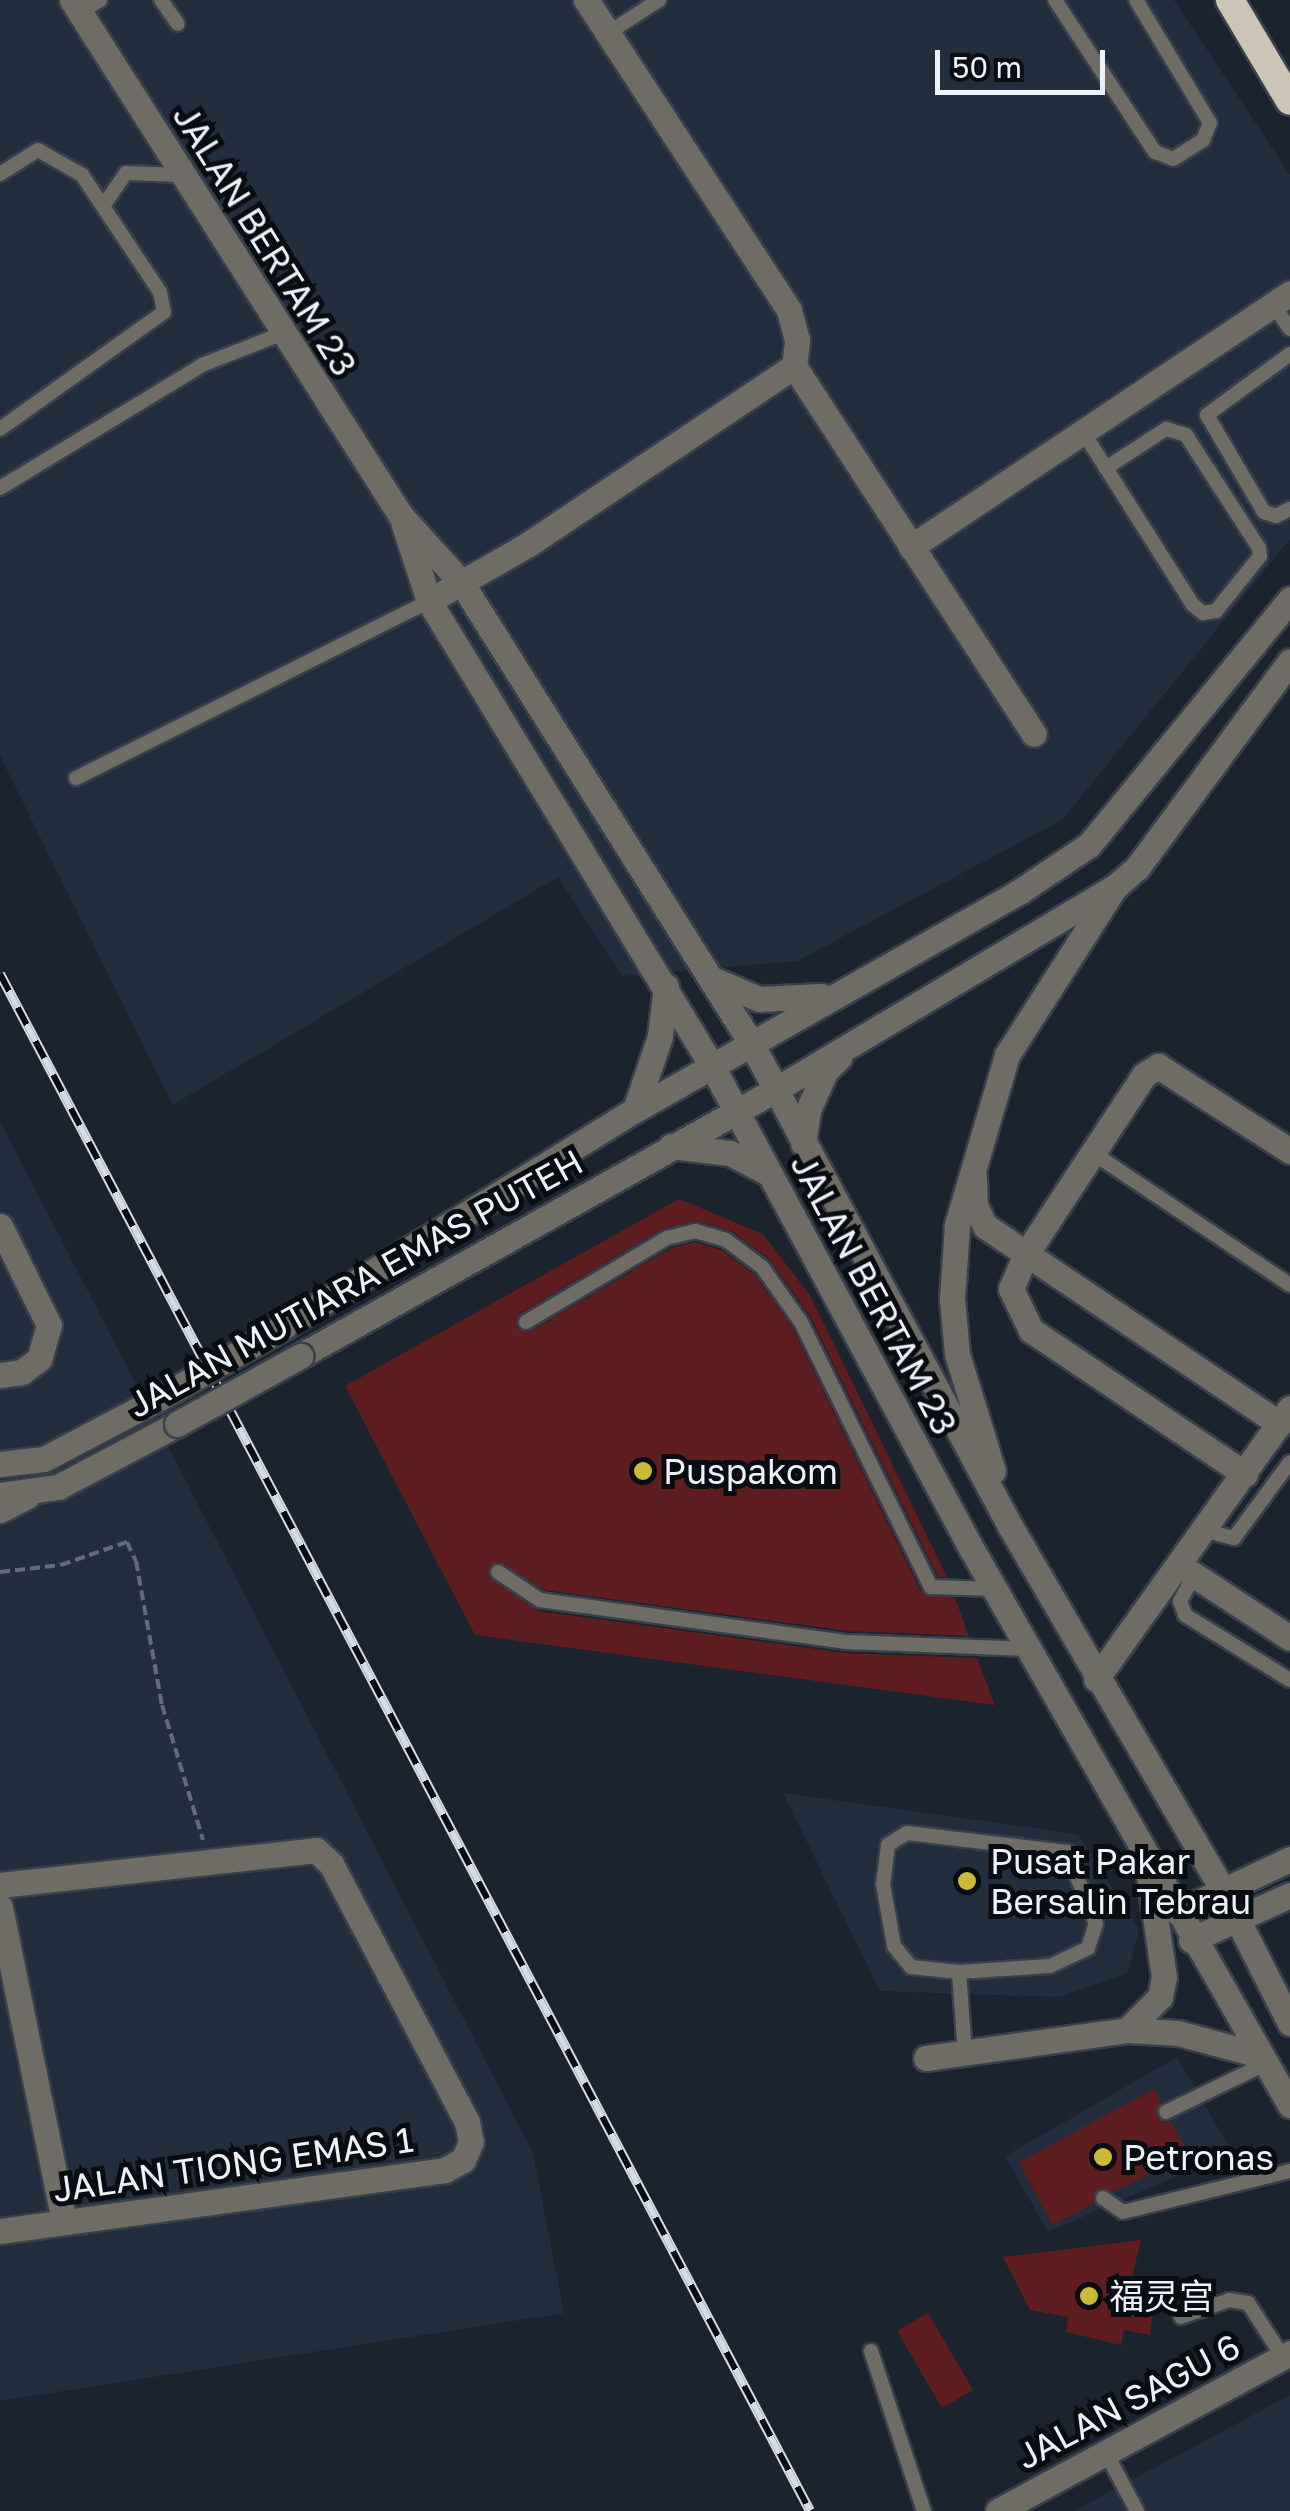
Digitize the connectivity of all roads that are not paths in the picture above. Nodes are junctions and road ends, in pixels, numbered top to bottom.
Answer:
1 (161, 0) edge
2 (586, 0) edge
3 (658, 0) edge
4 (1055, 0) edge
5 (1136, 0) edge
6 (1230, 0) edge
7 (84, 4) edge
8 (178, 24) dead end
9 (608, 33) junction
10 (1290, 102) edge
11 (0, 174) edge
12 (182, 175) junction
13 (103, 206) junction
14 (1282, 299) edge
15 (1290, 329) edge
16 (282, 334) junction
17 (1290, 354) edge
18 (794, 366) junction
19 (0, 429) edge
20 (1083, 432) junction
21 (1106, 468) junction
22 (0, 488) edge
23 (1290, 509) edge
24 (401, 516) junction
25 (911, 547) junction
26 (461, 582) junction
27 (1290, 599) edge
28 (429, 600) junction
29 (1290, 661) edge
30 (1034, 734) dead end
31 (76, 778) dead end
32 (1116, 886) junction
33 (710, 978) junction
34 (666, 986) junction
35 (838, 993) junction
36 (862, 1038) junction
37 (751, 1043) junction
38 (712, 1066) junction
39 (774, 1090) junction
40 (635, 1110) junction
41 (737, 1111) junction
42 (803, 1143) junction
43 (671, 1146) junction
44 (1290, 1151) edge
45 (975, 1152) junction
46 (1092, 1153) junction
47 (770, 1174) junction
48 (0, 1226) edge
49 (1026, 1254) junction
50 (1290, 1285) edge
51 (526, 1322) dead end
52 (0, 1375) edge
53 (1285, 1416) edge
54 (1290, 1462) edge
55 (0, 1464) edge
56 (1245, 1474) junction
57 (0, 1495) edge
58 (27, 1496) junction
59 (0, 1510) edge
60 (1010, 1526) junction
61 (1208, 1531) junction
62 (1188, 1570) junction
63 (498, 1572) dead end
64 (996, 1589) junction
65 (1290, 1638) edge
66 (1029, 1649) junction
67 (1096, 1679) junction
68 (1290, 1680) edge
69 (1290, 1858) edge
70 (1147, 1862) junction
71 (0, 1885) edge
72 (1223, 1890) junction
73 (1290, 1895) edge
74 (0, 1907) edge
75 (1178, 1912) junction
76 (1236, 1918) junction
77 (1191, 1940) junction
78 (959, 1972) junction
79 (1289, 2020) edge
80 (1127, 2030) junction
81 (965, 2054) junction
82 (926, 2058) dead end
83 (1262, 2060) junction
84 (1290, 2105) edge
85 (1166, 2112) dead end
86 (1290, 2171) edge
87 (1103, 2198) dead end
88 (64, 2222) junction
89 (0, 2231) edge
90 (1181, 2317) dead end
91 (871, 2351) dead end
92 (1286, 2355) edge
93 (1106, 2452) junction
94 (924, 2511) edge
95 (998, 2511) edge
96 (1138, 2511) edge

1 - 8 lane
2 - 9 street
3 - 9 lane
4 - 5 lane
6 - 10 highway
7 - 12 street, JALAN BERTAM 23
9 - 18 street
11 - 13 lane
12 - 13 lane
12 - 16 street, JALAN BERTAM 23
13 - 19 lane
14 - 15 lane
14 - 20 street
16 - 22 lane
16 - 24 street, JALAN BERTAM 23
17 - 23 lane
18 - 25 street
18 - 26 street
20 - 21 lane
20 - 25 street
21 - 21 lane
24 - 26 street, JALAN BERTAM 23
24 - 28 street, JALAN BERTAM 23
25 - 30 street
26 - 28 street
26 - 33 street, JALAN BERTAM 23
27 - 35 street
28 - 31 lane
28 - 34 street, JALAN BERTAM 23
29 - 32 street
32 - 36 street
32 - 45 street
33 - 35 street
33 - 37 street, JALAN BERTAM 23
34 - 38 street, JALAN BERTAM 23
34 - 40 street
35 - 37 street
36 - 39 street
36 - 42 street
37 - 38 street, JALAN MUTIARA EMAS PUTEH
37 - 39 street, JALAN BERTAM 23
38 - 40 street, JALAN MUTIARA EMAS PUTEH
38 - 41 street, JALAN BERTAM 23
39 - 41 street, JALAN MUTIARA EMAS PUTEH
39 - 42 street, JALAN BERTAM 23
40 - 55 street, JALAN MUTIARA EMAS PUTEH, bridge
41 - 43 street, JALAN MUTIARA EMAS PUTEH
41 - 47 street, JALAN BERTAM 23
42 - 60 street, JALAN BERTAM 23
43 - 47 street
43 - 58 street, JALAN MUTIARA EMAS PUTEH, bridge
44 - 46 street
45 - 49 street
45 - 60 street
46 - 49 street
46 - 50 lane
47 - 64 street, JALAN BERTAM 23
48 - 52 street
49 - 53 street
49 - 56 street
51 - 64 lane
53 - 56 street
54 - 61 lane
56 - 61 street
57 - 58 street, JALAN MUTIARA EMAS PUTEH
58 - 59 street
60 - 67 street, JALAN BERTAM 23
61 - 62 street
62 - 65 street
62 - 67 street
62 - 68 lane
63 - 66 lane
64 - 66 street, JALAN BERTAM 23
66 - 70 street, JALAN BERTAM 23
67 - 72 street, JALAN BERTAM 23
69 - 72 street
70 - 75 street, JALAN BERTAM 23
70 - 80 street
71 - 88 street, JALAN TIONG EMAS 1
72 - 75 street
72 - 76 street, JALAN BERTAM 23
73 - 76 street
74 - 88 street
75 - 77 street, JALAN BERTAM 23
76 - 77 street
76 - 79 street, JALAN BERTAM 23
77 - 83 street, JALAN BERTAM 23
78 - 78 lane
78 - 81 lane
80 - 81 street
80 - 83 street
81 - 82 street
83 - 84 street, JALAN BERTAM 23
83 - 85 lane
86 - 87 lane
88 - 89 street, JALAN TIONG EMAS 1
90 - 92 lane
91 - 94 lane
92 - 93 street, JALAN SAGU 6
93 - 95 street, JALAN SAGU 6
93 - 96 lane

